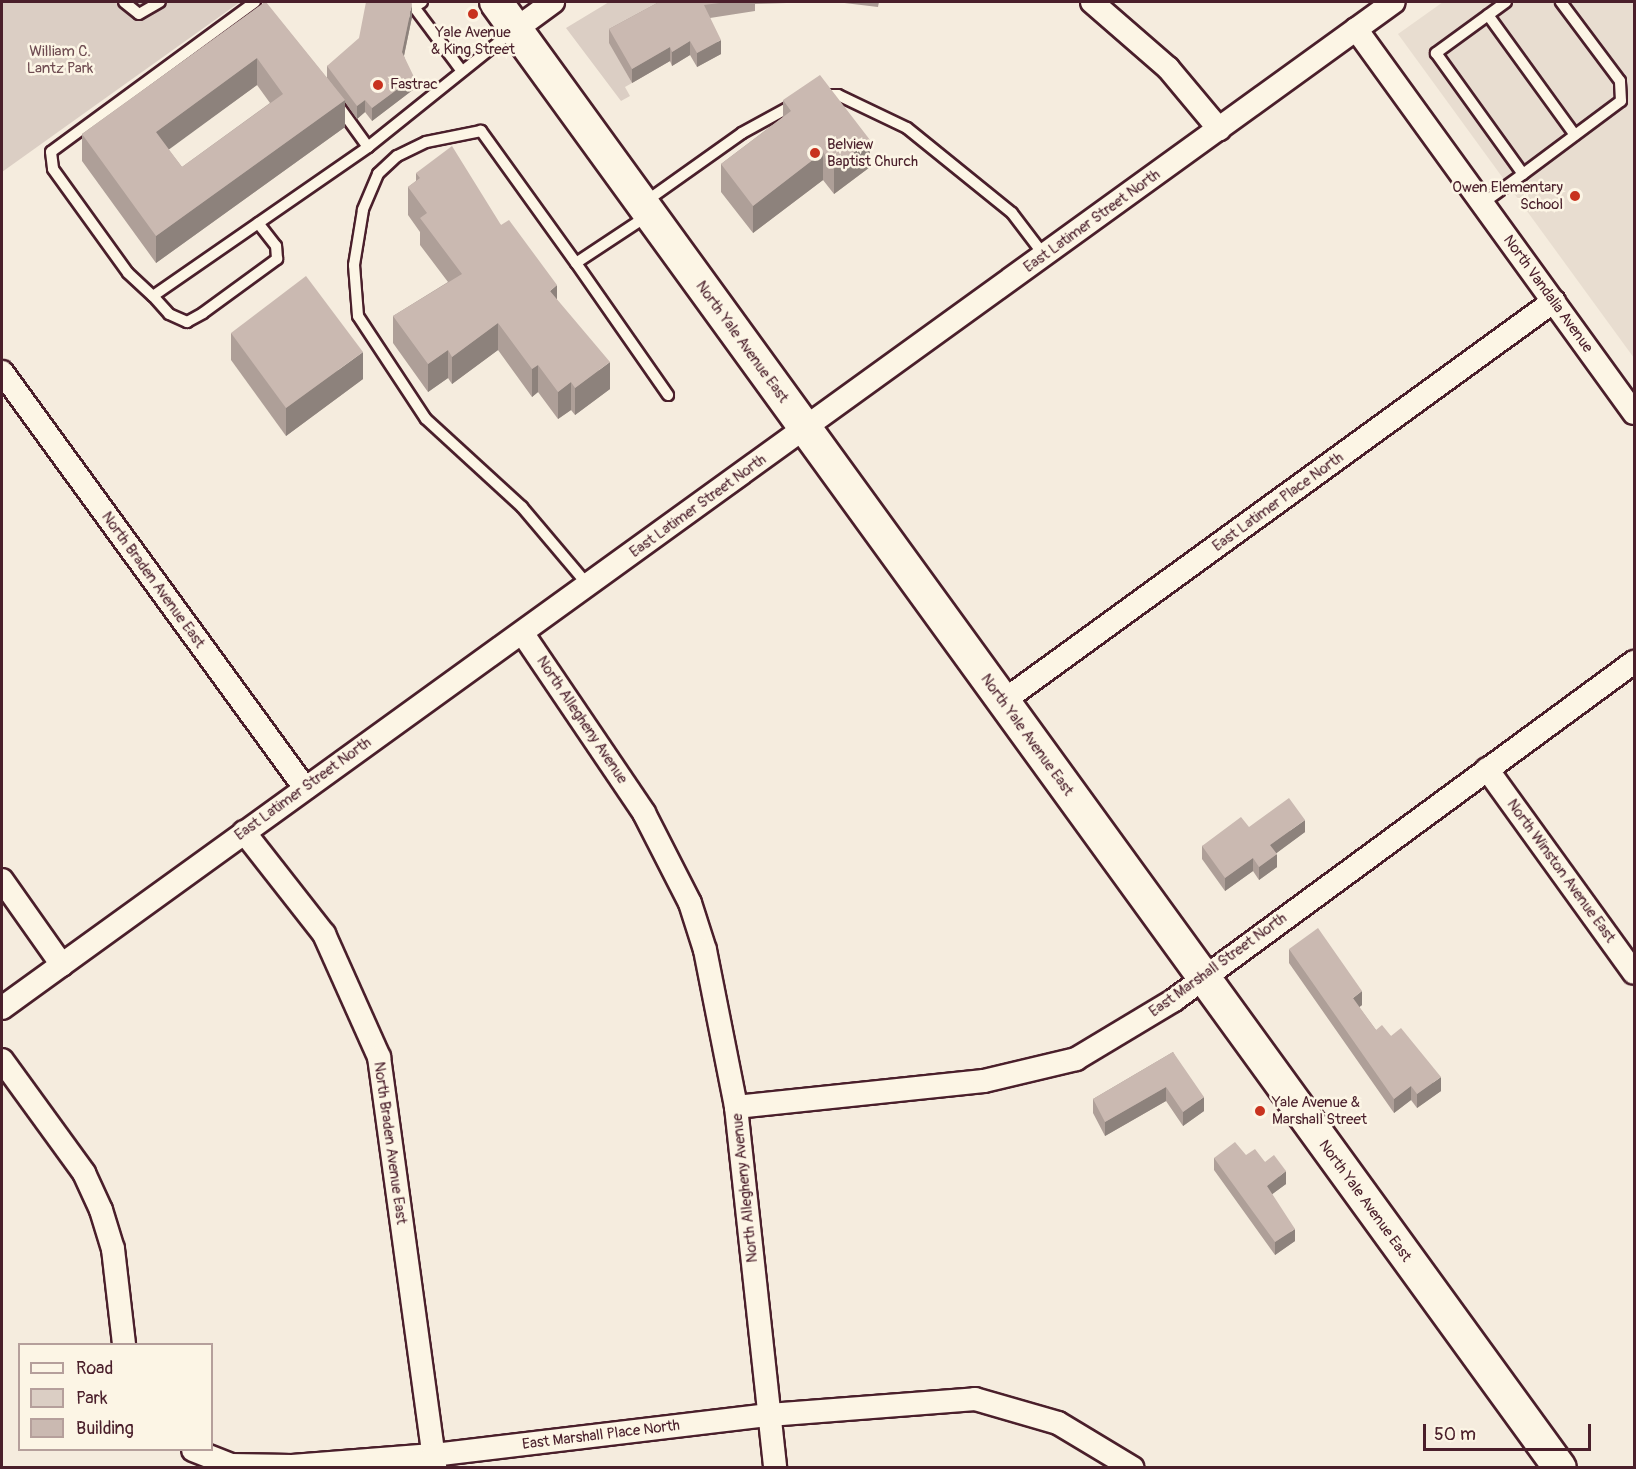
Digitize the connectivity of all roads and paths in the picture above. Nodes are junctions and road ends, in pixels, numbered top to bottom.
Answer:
1 (124, 2) edge
2 (160, 2) edge
3 (255, 2) edge
4 (263, 2) edge
5 (422, 2) edge
6 (496, 2) edge
7 (553, 2) edge
8 (1092, 2) edge
9 (1394, 2) edge
10 (1506, 2) edge
11 (1562, 2) edge
12 (270, 11) edge
13 (1488, 15) junction
14 (516, 29) junction
15 (1356, 29) junction
16 (461, 70) junction
17 (326, 89) edge
18 (1219, 129) junction
19 (1575, 135) junction
20 (368, 147) junction
21 (1523, 174) junction
22 (1483, 203) junction
23 (646, 209) junction
24 (258, 223) junction
25 (1044, 255) junction
26 (576, 264) junction
27 (153, 296) junction
28 (1554, 302) junction
29 (2, 372) edge
30 (668, 395) dead end
31 (1635, 413) edge
32 (804, 428) junction
33 (589, 586) junction
34 (523, 634) junction
35 (1635, 663) edge
36 (1002, 702) junction
37 (1487, 769) junction
38 (305, 788) junction
39 (244, 832) junction
40 (2, 880) edge
41 (62, 965) junction
42 (1635, 973) edge
43 (1202, 978) junction
44 (2, 1008) edge
45 (2, 1060) edge
46 (736, 1107) junction
47 (124, 1343) edge
48 (769, 1415) junction
49 (199, 1451) edge
50 (434, 1461) edge
51 (775, 1467) edge
52 (1133, 1467) edge
53 (1560, 1467) edge

1 - 2 lane
3 - 27 lane
4 - 12 lane
5 - 16 lane
6 - 14 main road, North Yale Avenue East
7 - 14 street
8 - 18 street
9 - 15 street, East Latimer Street North
10 - 13 lane
11 - 19 lane
13 - 19 lane
13 - 21 lane
14 - 16 lane
14 - 23 main road, North Yale Avenue East
15 - 18 street, East Latimer Street North
15 - 22 street, North Vandalia Avenue
16 - 20 lane
17 - 20 lane
18 - 25 street, East Latimer Street North
19 - 21 lane
20 - 24 lane
21 - 22 lane
22 - 28 street, North Vandalia Avenue
23 - 25 lane
23 - 26 lane
23 - 32 main road, North Yale Avenue East
24 - 27 lane
24 - 27 lane
25 - 32 street, East Latimer Street North
26 - 30 lane
26 - 33 lane
28 - 31 street, North Vandalia Avenue
28 - 36 street, East Latimer Place North
29 - 38 street, North Braden Avenue East
32 - 33 street, East Latimer Street North
32 - 36 main road, North Yale Avenue East
33 - 34 street, East Latimer Street North
34 - 38 street, East Latimer Street North
34 - 46 street, North Allegheny Avenue
35 - 37 street, East Marshall Street North
36 - 43 main road, North Yale Avenue East
37 - 42 street, North Winston Avenue East
37 - 43 street, East Marshall Street North
38 - 39 street, East Latimer Street North
39 - 41 street, East Latimer Street North
39 - 50 street, North Braden Avenue East
40 - 41 street
41 - 44 street, East Latimer Street North
43 - 46 street, East Marshall Street North
43 - 53 main road, North Yale Avenue East
45 - 47 street
46 - 48 street, North Allegheny Avenue
48 - 50 street, East Marshall Place North
48 - 51 street, North Allegheny Avenue
48 - 52 street
49 - 50 street, East Marshall Place North

